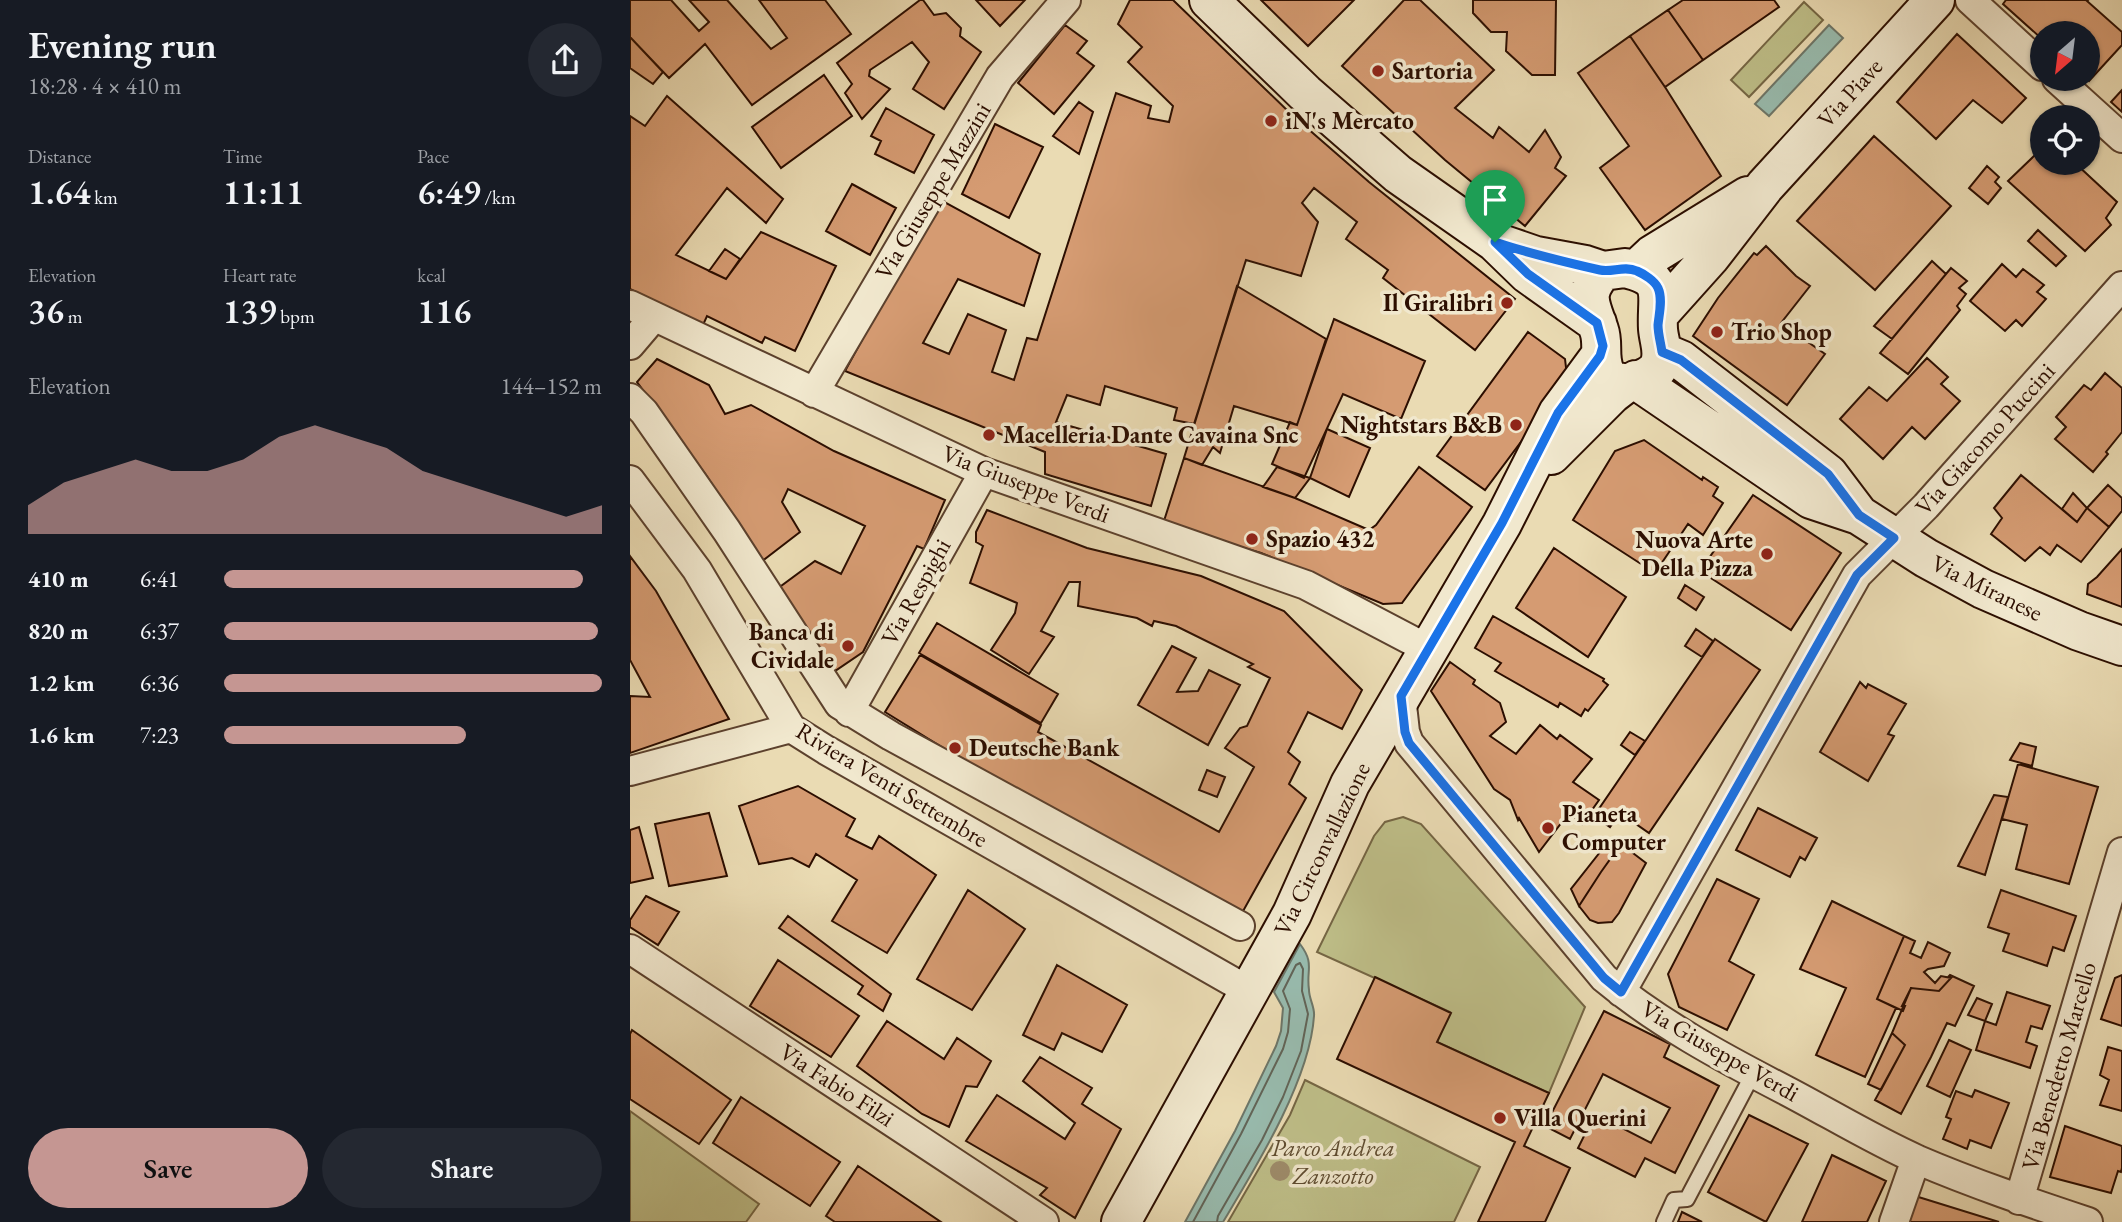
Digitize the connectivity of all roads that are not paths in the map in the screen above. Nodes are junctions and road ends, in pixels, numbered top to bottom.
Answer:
1 (1066, 0) edge
2 (1209, 0) edge
3 (1935, 0) edge
4 (1970, 0) edge
5 (2030, 55) edge
6 (2070, 91) edge
7 (2122, 138) edge
8 (1765, 186) junction
9 (1495, 242) junction
10 (1620, 271) junction
11 (2122, 286) edge
12 (642, 311) edge
13 (1660, 314) junction
14 (1599, 340) junction
15 (630, 345) edge
16 (1662, 352) junction
17 (1631, 382) junction
18 (814, 393) junction
19 (630, 398) edge
20 (984, 472) junction
21 (1527, 478) junction
22 (630, 480) edge
23 (1859, 515) junction
24 (1894, 538) junction
25 (2122, 646) edge
26 (1428, 649) junction
27 (1401, 696) junction
28 (849, 712) junction
29 (791, 728) junction
30 (630, 771) edge
31 (2122, 852) edge
32 (1240, 926) dead end
33 (630, 948) edge
34 (1249, 991) junction
35 (1621, 992) junction
36 (1754, 1074) junction
37 (1916, 1159) junction
38 (2019, 1200) junction
39 (1044, 1222) edge
40 (1121, 1222) edge
41 (1664, 1222) edge
42 (1894, 1222) edge
43 (2088, 1222) edge

1 - 18 street, Via Giuseppe Mazzini
2 - 9 street
3 - 8 street, Via Piave
4 - 5 street
6 - 7 street
8 - 10 street, Via Piave
8 - 13 street, Via Piave
9 - 10 street
9 - 14 street
10 - 13 street
10 - 14 street
11 - 24 street, Via Giacomo Puccini
12 - 15 street
12 - 18 street, Via Giuseppe Verdi
13 - 16 street
14 - 17 street, Via Miranese
14 - 21 street, Via Circonvallazione
16 - 17 street, Via Circonvallazione
16 - 23 street, Via Miranese
17 - 21 street, Via Circonvallazione
17 - 23 street, Via Miranese
18 - 20 street, Via Giuseppe Verdi
19 - 28 street
20 - 26 street, Via Giuseppe Verdi
20 - 28 street, Via Respighi
21 - 26 street, Via Circonvallazione
22 - 29 street, Riviera Venti Settembre
23 - 24 street, Via Miranese
24 - 25 street, Via Miranese
24 - 35 street, Via Giacomo Puccini
26 - 27 street, Via Circonvallazione
27 - 34 street, Via Circonvallazione
27 - 35 street, Via Giuseppe Verdi
28 - 32 street
29 - 30 street
29 - 34 street, Riviera Venti Settembre
31 - 38 street, Via Benedetto Marcello
33 - 39 street, Via Fabio Filzi
34 - 40 street, Via Circonvallazione
35 - 36 street, Via Giuseppe Verdi
36 - 37 street, Via Giuseppe Verdi
36 - 41 lane
37 - 38 street, Via Giuseppe Verdi
37 - 42 street
38 - 43 street, Via Giuseppe Verdi

